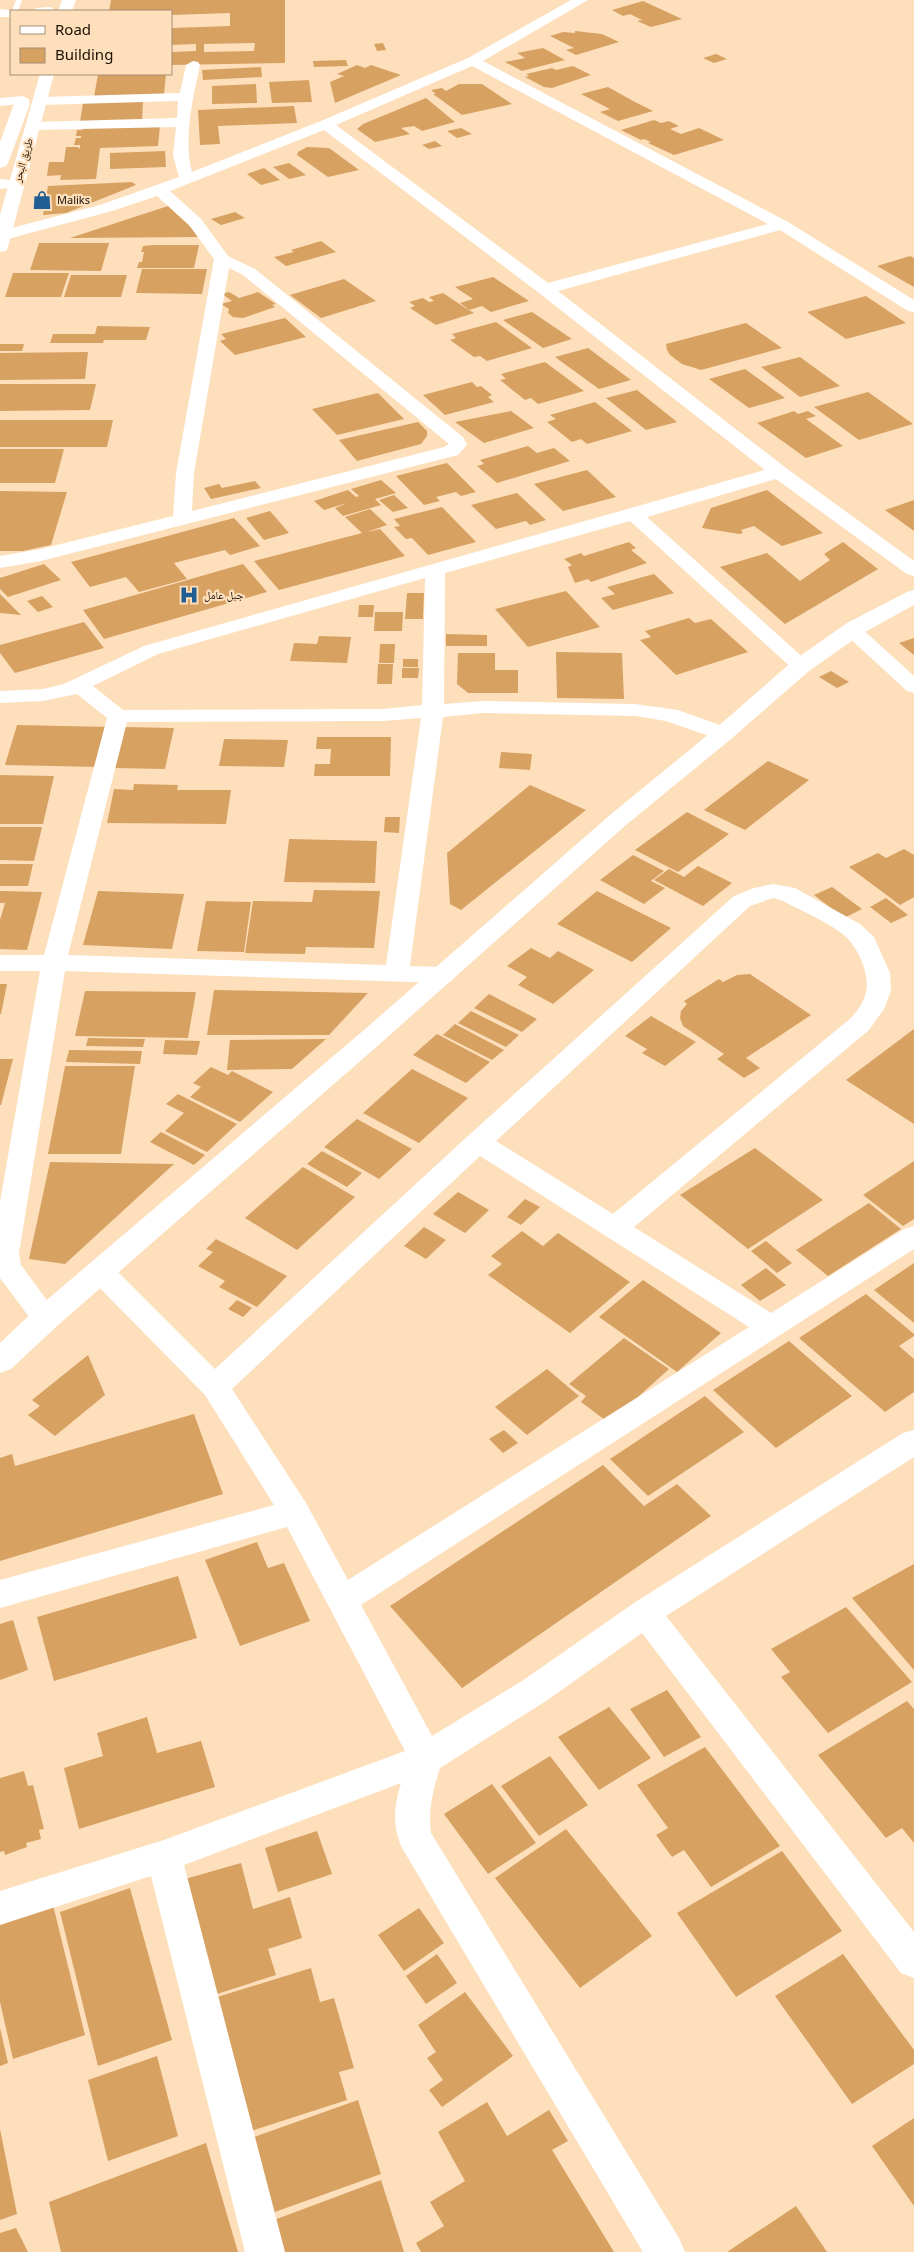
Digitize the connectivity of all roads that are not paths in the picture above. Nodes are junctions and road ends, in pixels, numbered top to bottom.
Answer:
1 (577, 1) edge
2 (473, 61) junction
3 (193, 65) dead end
4 (47, 75) edge
5 (27, 83) dead end
6 (186, 97) junction
7 (23, 100) junction
8 (41, 101) junction
9 (0, 102) edge
10 (183, 122) junction
11 (326, 124) junction
12 (33, 126) junction
13 (0, 163) edge
14 (187, 179) junction
15 (8, 184) edge
16 (160, 190) junction
17 (782, 226) junction
18 (2, 241) edge
19 (222, 259) junction
20 (545, 289) junction
21 (914, 307) edge
22 (779, 472) junction
23 (634, 516) junction
24 (182, 519) junction
25 (0, 562) edge
26 (435, 570) junction
27 (914, 570) edge
28 (914, 596) edge
29 (852, 630) junction
30 (801, 666) junction
31 (80, 686) junction
32 (914, 687) edge
33 (0, 697) edge
34 (433, 710) junction
35 (118, 716) junction
36 (723, 734) junction
37 (54, 963) junction
38 (0, 964) edge
39 (397, 973) junction
40 (443, 975) junction
41 (478, 1142) junction
42 (616, 1227) junction
43 (914, 1236) edge
44 (100, 1271) junction
45 (46, 1318) junction
46 (770, 1326) junction
47 (0, 1361) edge
48 (215, 1387) junction
49 (912, 1447) edge
50 (295, 1512) junction
51 (0, 1594) edge
52 (343, 1600) junction
53 (645, 1613) junction
54 (426, 1758) junction
55 (164, 1856) junction
56 (0, 1908) edge
57 (914, 1961) edge
58 (265, 2252) edge
59 (664, 2252) edge

1 - 2 street
2 - 11 street
2 - 17 street
3 - 6 street
4 - 8 main road, طريق البحر
5 - 7 main road, طريق البحر
6 - 8 street
6 - 10 street
7 - 9 street
7 - 13 main road, طريق البحر
8 - 12 main road, طريق البحر
10 - 12 street
10 - 14 street
11 - 14 street
11 - 20 street
12 - 15 main road, طريق البحر
14 - 16 street
15 - 18 main road, طريق البحر
16 - 18 street
16 - 19 street
17 - 20 street
17 - 21 street
19 - 24 street
19 - 24 street
20 - 22 street
22 - 23 street
22 - 27 street
23 - 26 street
23 - 30 street
24 - 25 street
26 - 31 street
26 - 34 street
28 - 29 main road
29 - 30 main road
29 - 32 street
30 - 36 main road
31 - 33 street
31 - 35 street
34 - 35 street
34 - 36 street
34 - 39 street
35 - 37 street
36 - 40 main road
37 - 38 street
37 - 39 street
37 - 45 street
39 - 40 street
40 - 44 main road
41 - 42 street
41 - 42 street
41 - 48 street
42 - 46 street
43 - 46 street
44 - 45 main road
44 - 48 street
45 - 47 main road
46 - 52 street
48 - 50 street
49 - 53 street
50 - 51 street
50 - 52 street
52 - 54 street
53 - 54 street
53 - 57 street
54 - 55 street
54 - 59 street
55 - 56 street
55 - 58 street

